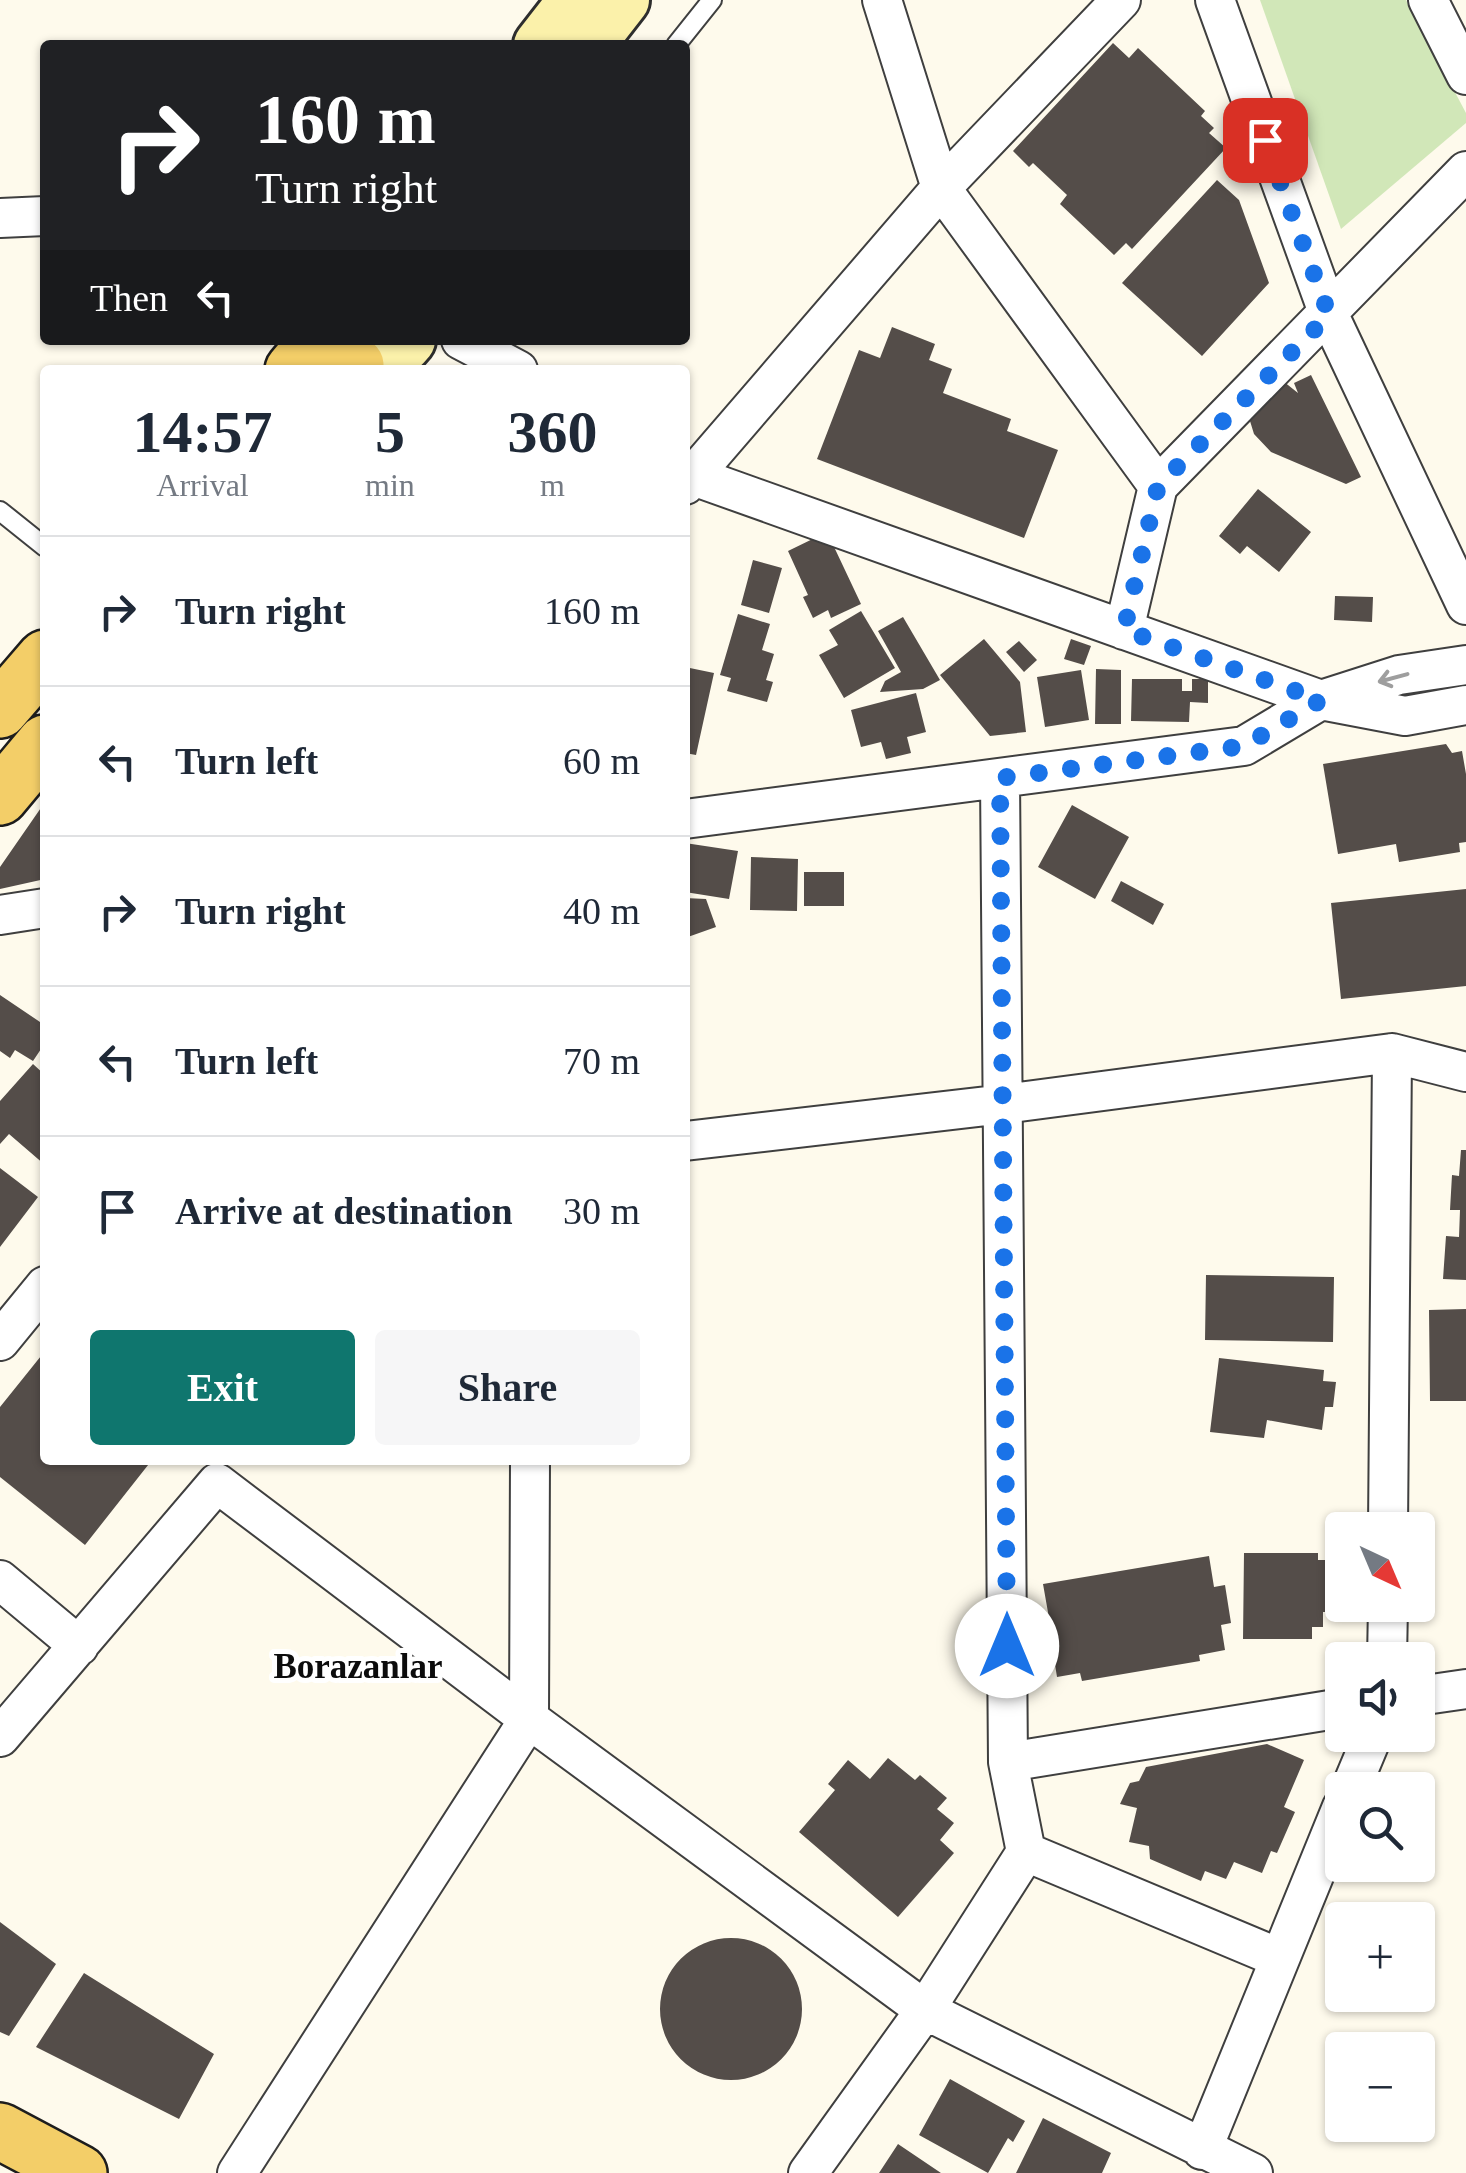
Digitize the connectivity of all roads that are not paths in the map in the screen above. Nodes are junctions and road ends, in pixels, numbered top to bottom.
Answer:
1 (575, 0) edge
2 (623, 0) edge
3 (712, 0) edge
4 (882, 0) edge
5 (1121, 0) edge
6 (1214, 0) edge
7 (1428, 0) edge
8 (544, 40) edge
9 (592, 40) edge
10 (680, 40) edge
11 (1466, 75) edge
12 (1466, 172) edge
13 (940, 188) junction
14 (40, 216) edge
15 (0, 218) edge
16 (1329, 315) junction
17 (470, 345) edge
18 (508, 365) edge
19 (690, 476) edge
20 (690, 479) edge
21 (1158, 486) junction
22 (0, 510) edge
23 (40, 544) edge
24 (1466, 605) edge
25 (1124, 630) junction
26 (40, 664) edge
27 (1466, 665) edge
28 (1321, 700) junction
29 (1466, 705) edge
30 (0, 710) edge
31 (40, 748) edge
32 (1000, 778) junction
33 (0, 797) edge
34 (690, 818) edge
35 (40, 909) edge
36 (0, 915) edge
37 (1392, 1053) junction
38 (1466, 1072) edge
39 (1004, 1104) junction
40 (690, 1140) edge
41 (40, 1292) edge
42 (0, 1341) edge
43 (530, 1465) edge
44 (228, 1471) edge
45 (1388, 1512) edge
46 (0, 1580) edge
47 (79, 1646) junction
48 (1466, 1689) edge
49 (1435, 1694) edge
50 (1325, 1711) edge
51 (529, 1719) junction
52 (0, 1737) edge
53 (1008, 1762) junction
54 (1325, 1848) edge
55 (1026, 1852) junction
56 (1279, 1958) junction
57 (925, 2010) junction
58 (0, 2131) edge
59 (1202, 2150) junction
60 (79, 2173) edge
61 (236, 2173) edge
62 (808, 2173) edge
63 (1253, 2173) edge

1 - 8 main road
2 - 9 main road
3 - 10 lane
4 - 13 street
5 - 13 street
6 - 16 street
7 - 11 street
12 - 16 street
13 - 19 street
13 - 21 street
14 - 15 street
16 - 21 street
16 - 24 street
17 - 18 street
20 - 25 street
21 - 25 street
22 - 23 lane
25 - 28 street
26 - 30 main road
27 -> 28 street
28 - 29 street
28 - 32 street
31 - 33 main road
32 - 34 street
32 - 39 street
35 - 36 street
37 - 38 street
37 - 39 street
37 - 45 street
39 - 40 street
39 - 53 street
41 - 42 street
43 - 51 street
44 - 47 street
44 - 51 street
46 - 47 street
47 - 52 street
48 - 49 street
50 - 53 street
51 - 57 street
51 - 61 street
53 - 55 street
54 - 56 street
55 - 56 street
55 - 57 street
56 - 59 street
57 - 59 street
57 - 62 street
58 - 60 main road
59 - 63 street

